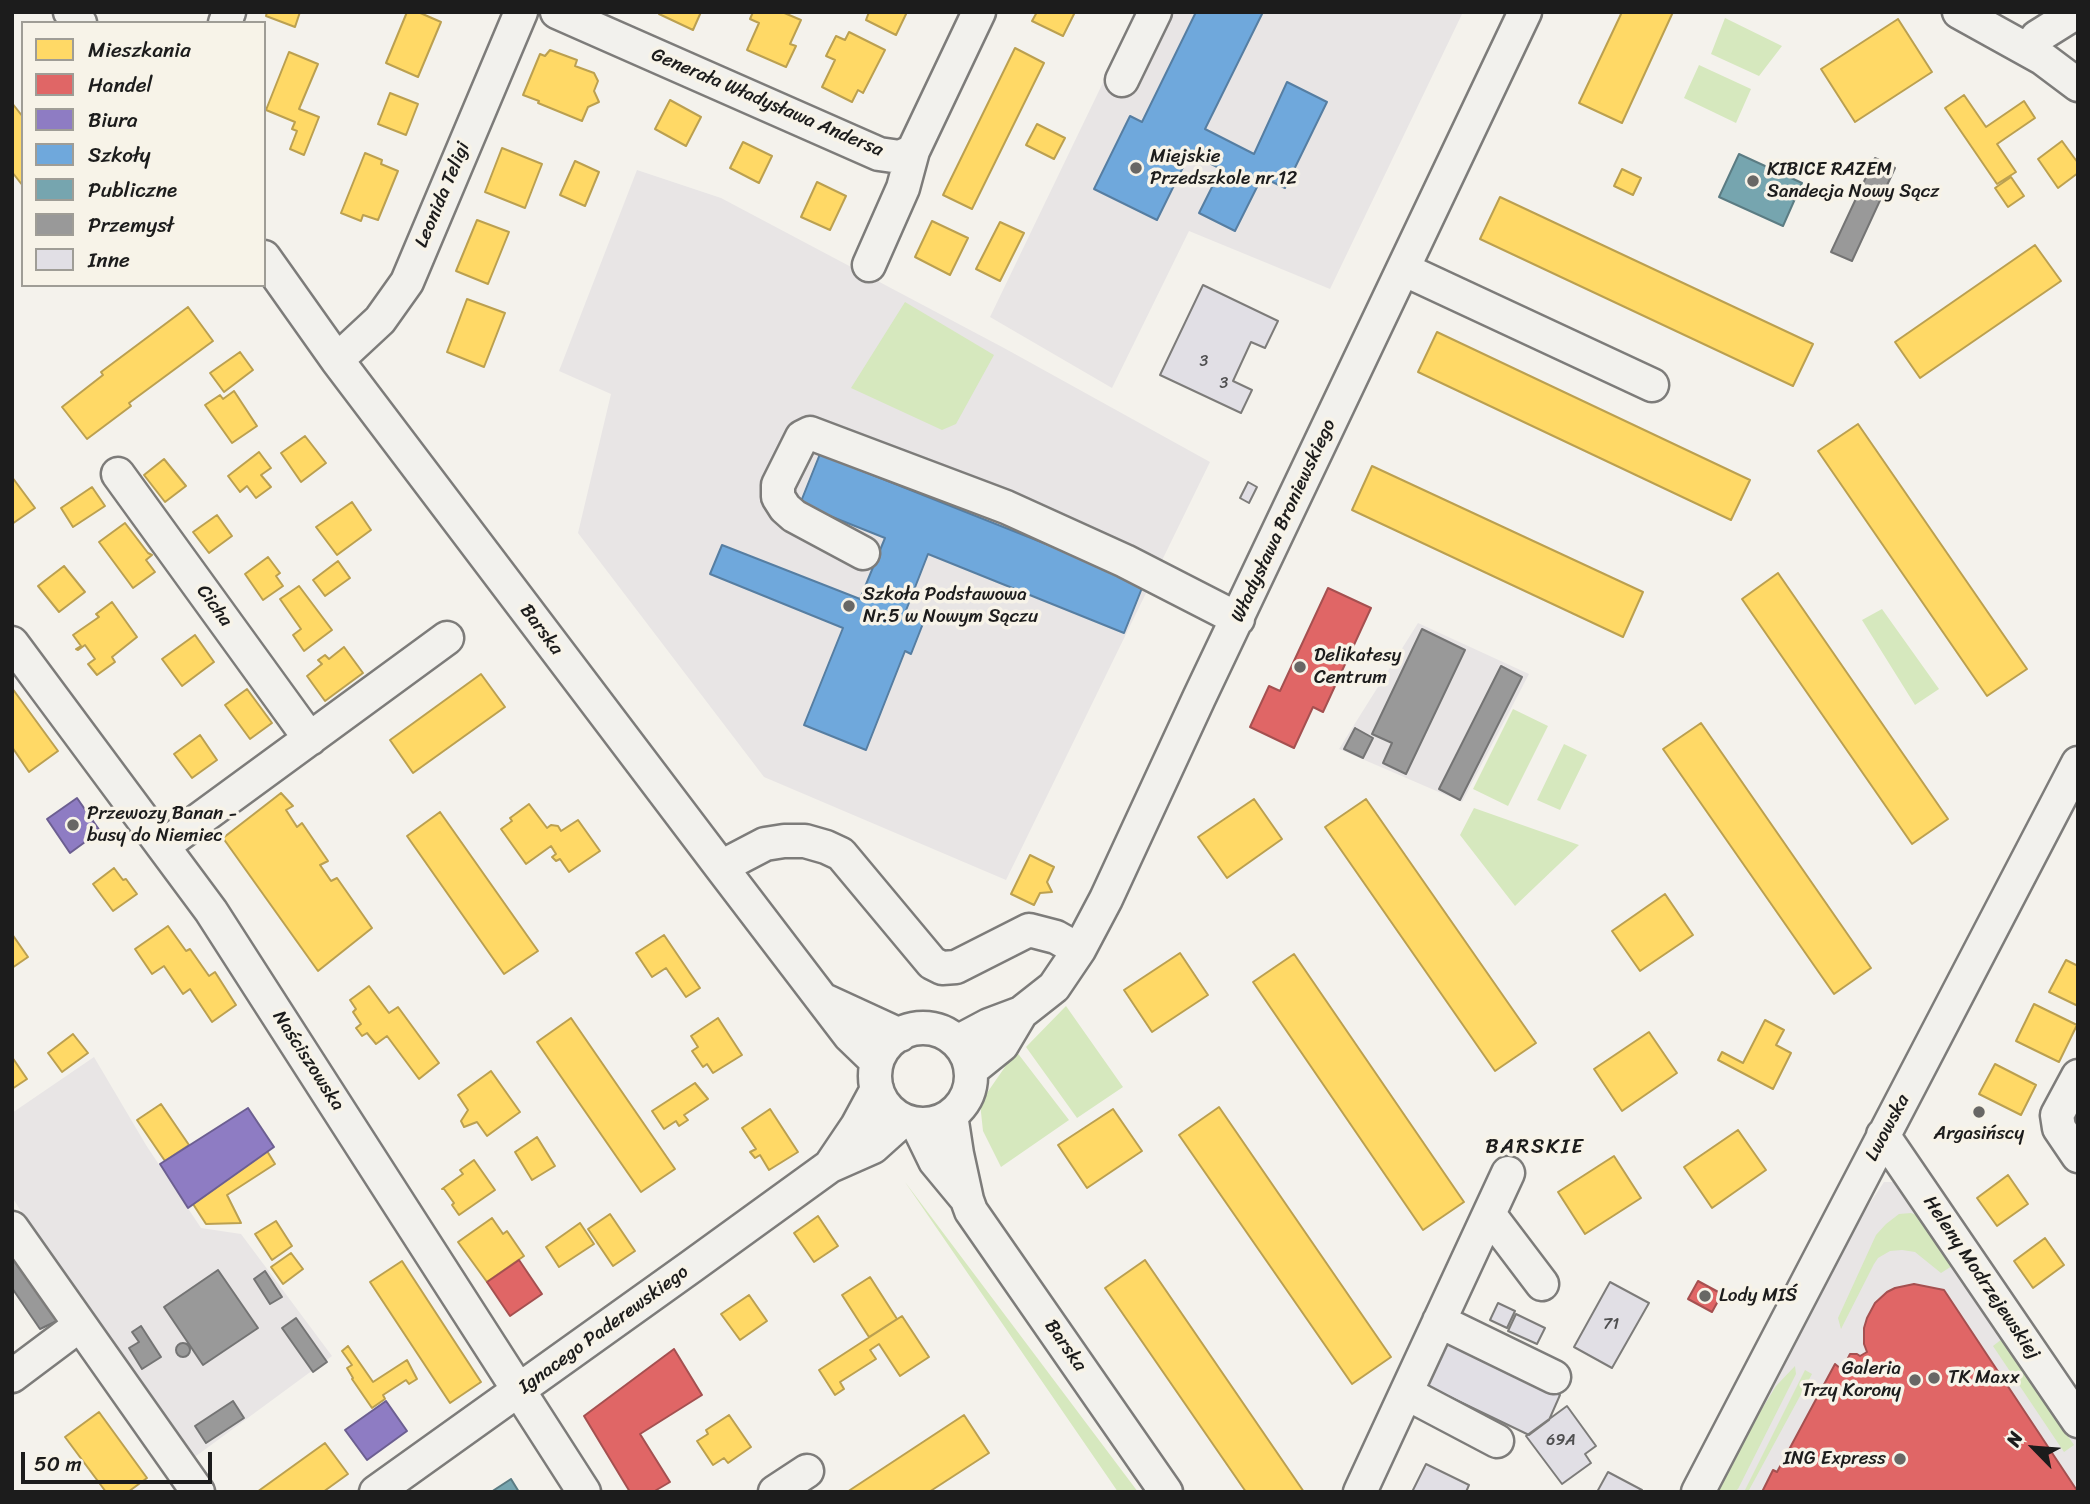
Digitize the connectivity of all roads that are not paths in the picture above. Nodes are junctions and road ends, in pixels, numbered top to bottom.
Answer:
1 (521, 12) edge
2 (557, 12) edge
3 (979, 12) edge
4 (1156, 12) edge
5 (1525, 12) edge
6 (1959, 12) edge
7 (2077, 12) edge
8 (2028, 50) junction
9 (1122, 80) dead end
10 (2078, 85) edge
11 (913, 151) junction
12 (266, 260) edge
13 (869, 265) dead end
14 (1403, 269) junction
15 (337, 360) junction
16 (1652, 385) dead end
17 (118, 474) dead end
18 (863, 553) dead end
19 (1238, 619) junction
20 (447, 638) dead end
21 (12, 643) edge
22 (310, 739) junction
23 (2078, 763) edge
24 (163, 846) junction
25 (721, 867) junction
26 (1079, 950) junction
27 (823, 999) junction
28 (900, 1035) junction
29 (964, 1056) junction
30 (877, 1076) junction
31 (2078, 1076) edge
32 (951, 1115) junction
33 (910, 1122) junction
34 (1883, 1135) junction
35 (2078, 1156) edge
36 (830, 1166) junction
37 (1508, 1174) dead end
38 (967, 1200) junction
39 (1489, 1214) junction
40 (12, 1228) edge
41 (1542, 1284) dead end
42 (1439, 1321) junction
43 (80, 1325) junction
44 (12, 1376) edge
45 (1554, 1377) dead end
46 (520, 1390) junction
47 (1406, 1393) junction
48 (2078, 1421) edge
49 (1497, 1441) dead end
50 (807, 1471) dead end
51 (198, 1492) edge
52 (376, 1492) edge
53 (584, 1492) edge
54 (775, 1492) edge
55 (1166, 1492) edge
56 (1360, 1492) edge
57 (1698, 1492) edge

1 - 15 street, Leonida Teligi
2 - 11 street, Generała Władysława Andersa
3 - 11 street, Generała Władysława Andersa
4 - 9 street
5 - 14 street, Władysława Broniewskiego
6 - 8 street
7 - 8 street
8 - 10 street
11 - 13 street
12 - 15 street, Barska
14 - 16 street
14 - 19 street, Władysława Broniewskiego
15 - 25 street, Barska
17 - 22 street, Cicha
18 - 19 street
19 - 26 street, Władysława Broniewskiego
20 - 22 street
21 - 24 street, Naściszowska
22 - 24 street
23 - 34 street, Lwowska
24 - 46 street, Naściszowska
25 - 26 street
25 - 27 street, Barska
26 - 29 street, Władysława Broniewskiego
27 - 28 street, Barska
27 - 30 street, Barska
28 - 29 street
28 - 30 street
29 - 32 street
30 - 33 street
30 - 36 street, Ignacego Paderewskiego
31 - 35 street
32 - 33 street
32 - 38 street, Barska
33 - 36 street, Ignacego Paderewskiego
33 - 38 street, Barska
34 - 48 street, Heleny Modrzejewskiej
34 - 57 street, Lwowska
36 - 46 street, Ignacego Paderewskiego
37 - 39 street
38 - 55 street, Barska
39 - 41 street
39 - 42 street
40 - 43 street
42 - 45 street
42 - 47 street
43 - 44 street
43 - 51 street
46 - 52 street, Ignacego Paderewskiego
46 - 53 street, Naściszowska
47 - 49 street
47 - 56 street
50 - 54 street

